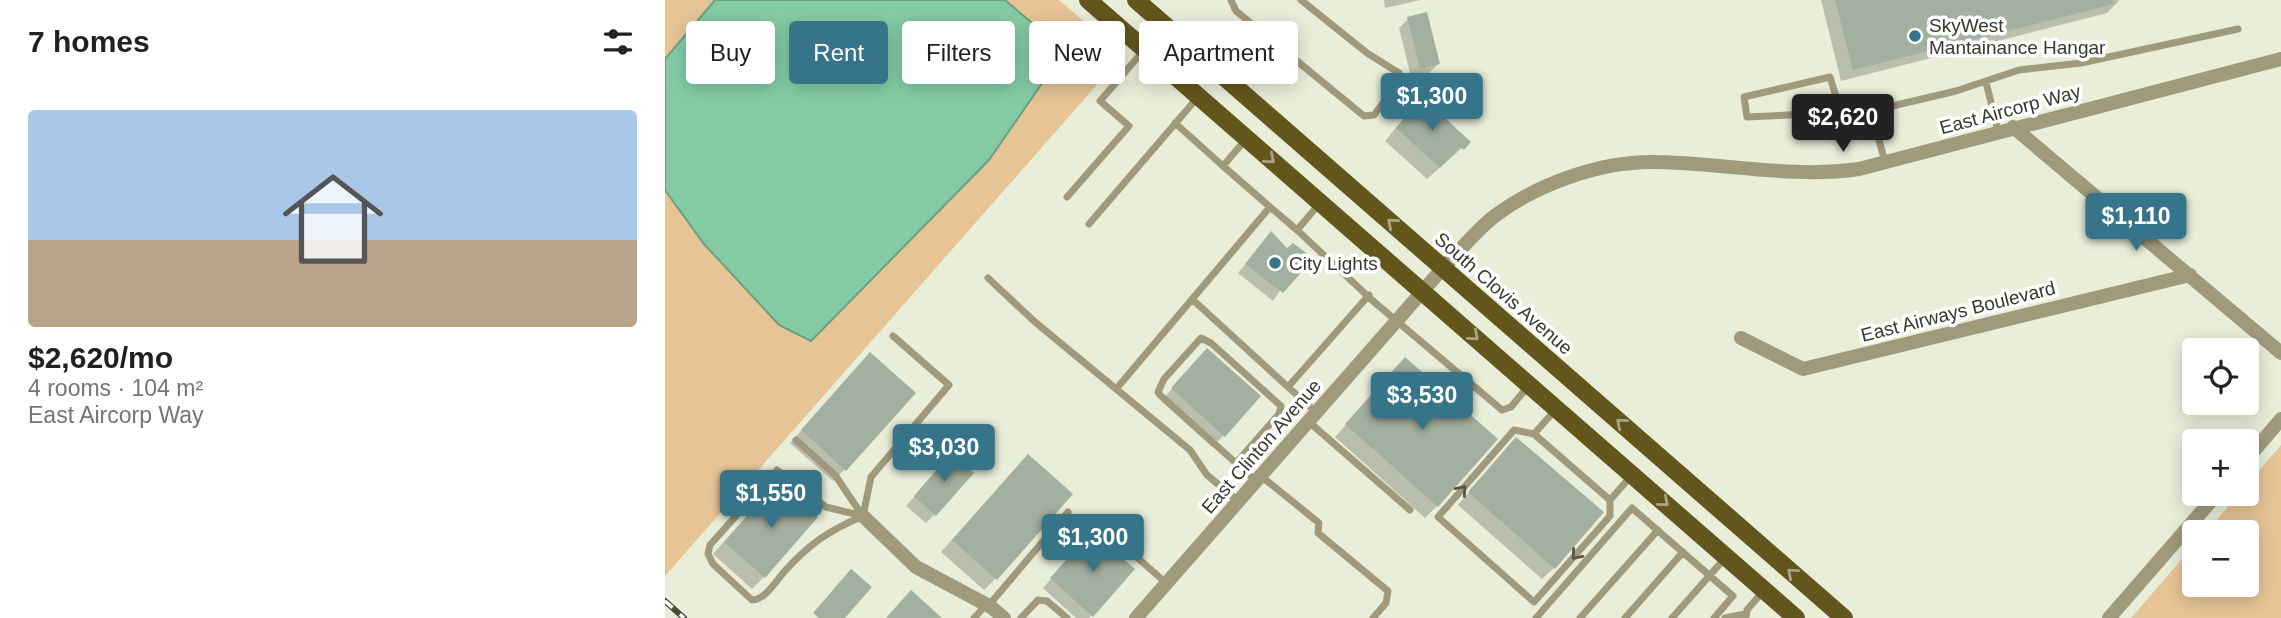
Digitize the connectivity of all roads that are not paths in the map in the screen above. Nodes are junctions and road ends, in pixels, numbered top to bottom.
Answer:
1 (1088, 0) edge
2 (1231, 0) edge
3 (1301, 0) edge
4 (1139, 1) edge
5 (1112, 21) edge
6 (1122, 21) edge
7 (2238, 29) dead end
8 (1125, 32) edge
9 (1139, 44) edge
10 (1139, 56) edge
11 (2281, 59) edge
12 (1986, 82) junction
13 (1185, 84) edge
14 (1199, 96) junction
15 (1871, 111) junction
16 (1841, 113) junction
17 (1175, 123) junction
18 (2013, 127) junction
19 (1998, 131) junction
20 (1247, 138) junction
21 (1885, 162) junction
22 (1223, 166) junction
23 (1067, 197) dead end
24 (1321, 203) junction
25 (1270, 207) junction
26 (1089, 224) dead end
27 (1297, 230) junction
28 (1443, 268) junction
29 (2190, 275) junction
30 (988, 278) dead end
31 (1423, 291) junction
32 (1369, 295) junction
33 (1192, 299) junction
34 (1396, 321) junction
35 (893, 336) dead end
36 (1741, 338) dead end
37 (2281, 354) edge
38 (1529, 385) junction
39 (1288, 387) junction
40 (1117, 388) junction
41 (1556, 409) junction
42 (1312, 417) junction
43 (2281, 419) edge
44 (1534, 434) junction
45 (796, 440) dead end
46 (2259, 444) edge
47 (1236, 463) junction
48 (1632, 475) junction
49 (1259, 478) junction
50 (1610, 500) junction
51 (1238, 501) junction
52 (2207, 506) edge
53 (1410, 510) dead end
54 (1068, 512) dead end
55 (863, 516) junction
56 (1658, 530) junction
57 (1113, 536) dead end
58 (1683, 552) junction
59 (1726, 557) junction
60 (1710, 575) junction
61 (1166, 583) junction
62 (1764, 590) junction
63 (987, 605) junction
64 (1745, 616) edge
65 (974, 618) edge
66 (1004, 618) edge
67 (1021, 618) edge
68 (1067, 618) edge
69 (1136, 618) edge
70 (1373, 618) edge
71 (1536, 618) edge
72 (1580, 618) edge
73 (1625, 618) edge
74 (1672, 618) edge
75 (1714, 618) edge
76 (1725, 618) edge
77 (1796, 618) edge
78 (1844, 618) edge
79 (2109, 618) edge

1 - 5 main road
2 - 3 lane
4 - 6 main road
28 -> 4 main road, South Clovis Avenue
7 - 12 lane
8 - 9 main road
10 - 23 lane
11 - 18 street, East Aircorp Way
12 - 15 lane
12 - 19 lane
13 - 14 main road
14 - 17 lane
14 - 20 main road
15 - 16 lane
15 - 21 lane
16 - 16 lane
17 - 22 lane
17 - 26 lane
18 - 19 street, East Aircorp Way
18 - 29 street
19 - 21 street, East Aircorp Way
20 - 22 lane
20 -> 24 main road
21 - 28 street, East Aircorp Way
22 - 25 lane
24 - 27 lane
24 - 31 main road
25 - 27 lane
25 - 33 lane
27 - 32 lane
28 - 31 street, East Clinton Avenue
78 -> 28 main road, South Clovis Avenue
29 - 36 street, East Airways Boulevard
29 - 37 street
30 - 40 lane
31 - 34 street, East Clinton Avenue
31 -> 38 main road
32 - 34 lane
32 - 39 lane
33 - 39 lane
33 - 40 lane
34 - 38 lane
34 - 42 street, East Clinton Avenue
35 - 55 lane
38 - 41 main road
39 - 42 lane
40 - 51 lane
41 - 44 lane
41 - 48 main road
42 - 49 street, East Clinton Avenue
42 - 53 lane
43 - 46 street
44 - 50 lane
50 -> 44 lane
45 - 55 lane
47 - 47 lane
47 - 49 lane
48 - 50 lane
48 -> 59 main road
49 - 51 street, East Clinton Avenue
49 - 70 lane
51 - 61 street, East Clinton Avenue
52 - 79 street
54 - 63 lane
55 - 55 lane
55 - 63 street
56 - 58 lane
56 - 71 lane
56 - 72 lane
57 - 61 lane
58 - 60 lane
58 - 73 lane
59 - 60 lane
59 - 62 main road
60 - 74 lane
60 - 75 lane
61 - 69 street, East Clinton Avenue
62 - 64 lane
62 - 77 main road
63 - 65 lane
63 - 66 street
64 - 76 lane
67 - 68 lane

